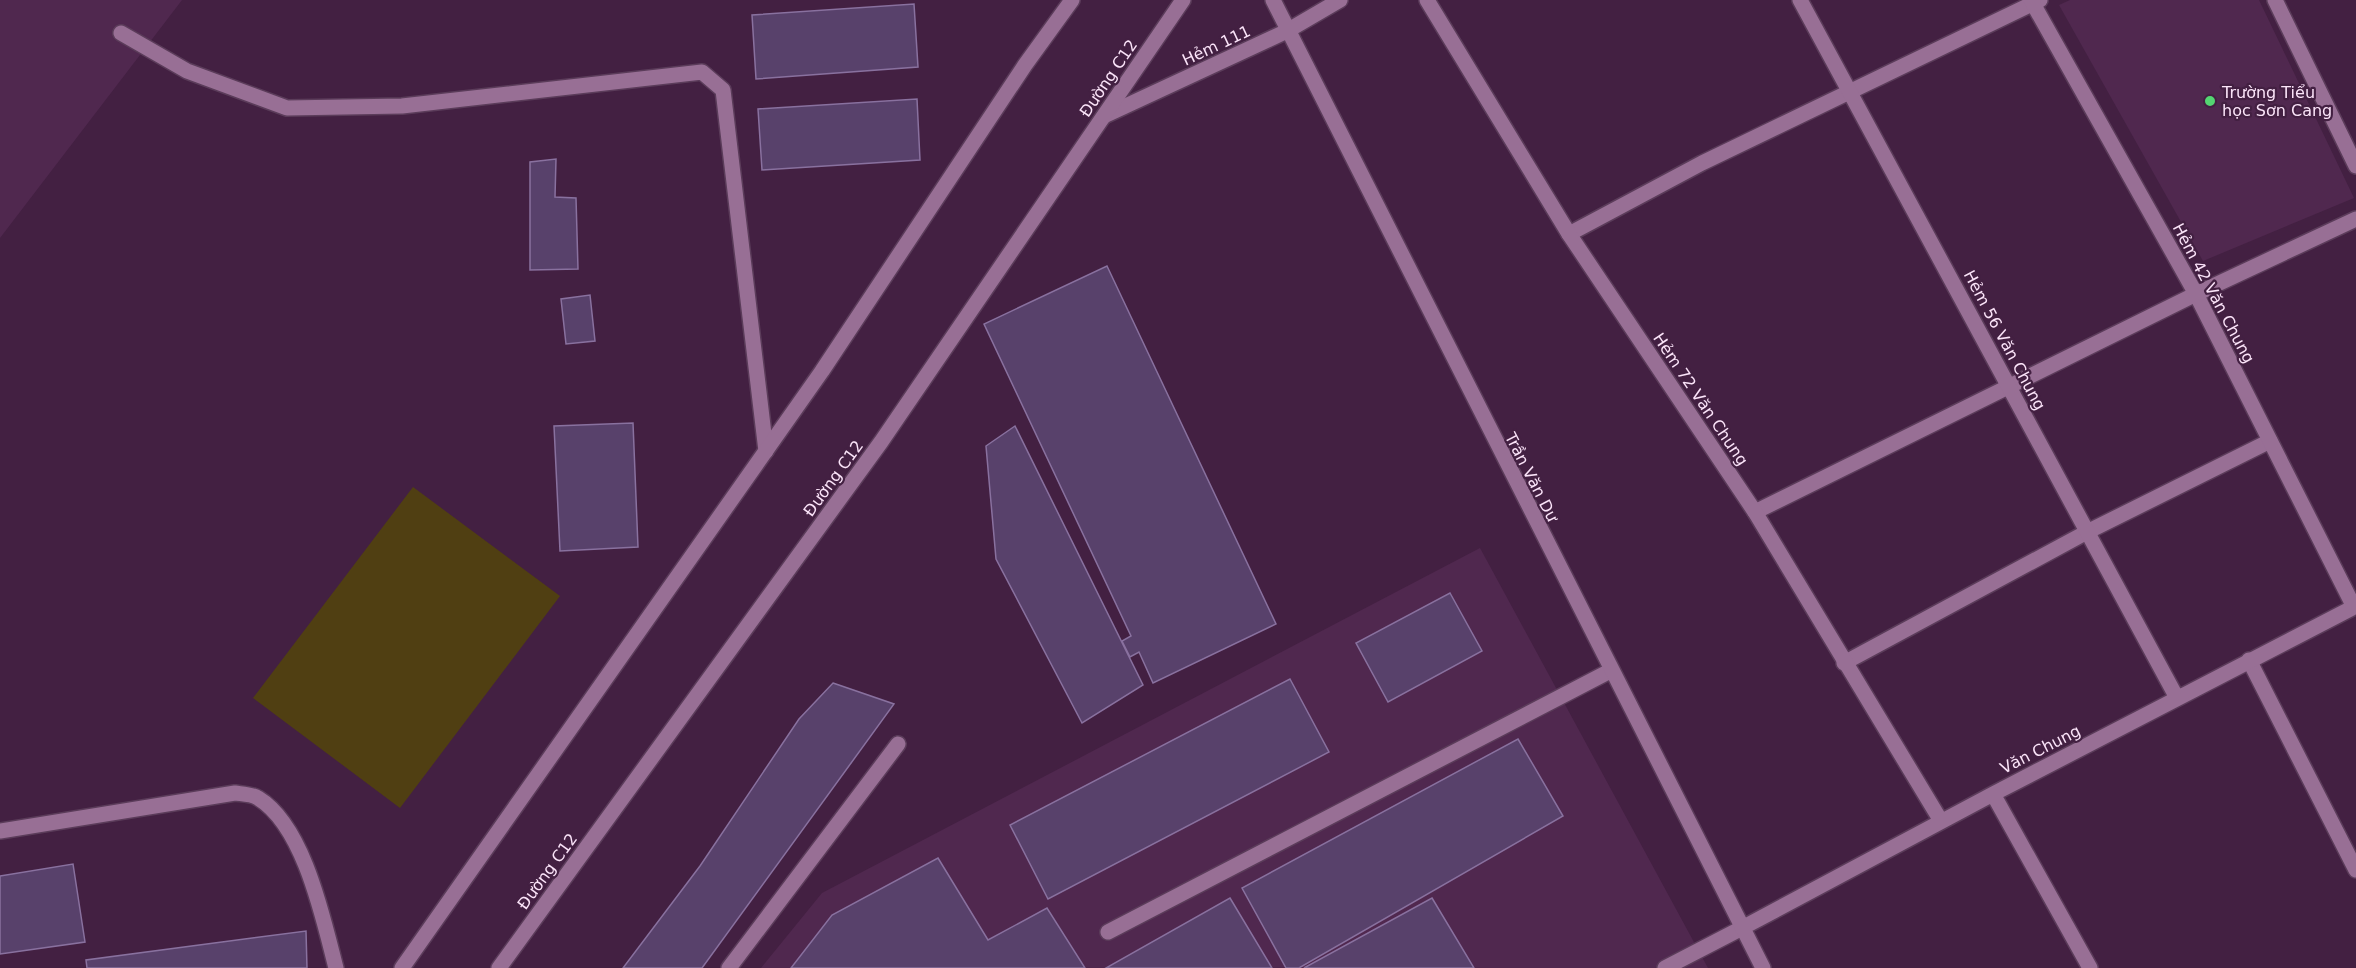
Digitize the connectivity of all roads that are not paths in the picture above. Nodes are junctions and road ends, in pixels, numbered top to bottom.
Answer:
1 (1072, 0) edge
2 (1183, 0) edge
3 (1273, 0) edge
4 (1340, 0) edge
5 (1427, 0) edge
6 (1800, 0) edge
7 (2275, 0) edge
8 (2035, 1) edge
9 (1287, 32) junction
10 (121, 33) dead end
11 (1850, 94) junction
12 (1104, 116) junction
13 (2356, 166) edge
14 (2356, 219) edge
15 (1569, 234) junction
16 (2196, 294) junction
17 (2011, 388) junction
18 (2270, 441) junction
19 (766, 451) junction
20 (1755, 512) junction
21 (2087, 532) junction
22 (2355, 607) edge
23 (2249, 660) junction
24 (1844, 663) junction
25 (1610, 670) junction
26 (2177, 698) junction
27 (898, 744) dead end
28 (1993, 794) junction
29 (1941, 821) junction
30 (0, 831) edge
31 (2356, 870) edge
32 (1742, 927) junction
33 (1108, 932) dead end
34 (336, 968) edge
35 (402, 968) edge
36 (499, 968) edge
37 (729, 968) edge
38 (1665, 968) edge
39 (1763, 968) edge
40 (2090, 968) edge

1 - 19 street
2 - 12 street, Đường C12
3 - 9 street, Trần Văn Dư
4 - 9 street, Hẻm 111
5 - 15 street, Hẻm 72 Văn Chung
6 - 11 street, Hẻm 56 Văn Chung
7 - 13 street
8 - 11 street
8 - 16 street, Hẻm 42 Văn Chung
9 - 12 street, Hẻm 111
9 - 25 street, Trần Văn Dư
10 - 19 street
11 - 15 street
11 - 17 street, Hẻm 56 Văn Chung
12 - 36 street, Đường C12
14 - 16 street
15 - 20 street, Hẻm 72 Văn Chung
16 - 17 street
16 - 18 street, Hẻm 42 Văn Chung
17 - 20 street
17 - 21 street, Hẻm 56 Văn Chung
18 - 21 street
18 - 22 street, Hẻm 42 Văn Chung
19 - 35 street
20 - 24 street, Hẻm 72 Văn Chung
21 - 24 street
21 - 26 street, Hẻm 56 Văn Chung
22 - 23 street, Văn Chung
23 - 26 street, Văn Chung
23 - 31 street
24 - 29 street, Hẻm 72 Văn Chung
25 - 32 street, Trần Văn Dư
25 - 33 street
26 - 28 street, Văn Chung
27 - 37 street
28 - 29 street, Văn Chung
28 - 40 street
29 - 32 street, Văn Chung
30 - 34 street
32 - 38 street, Văn Chung
32 - 39 street, Trần Văn Dư

